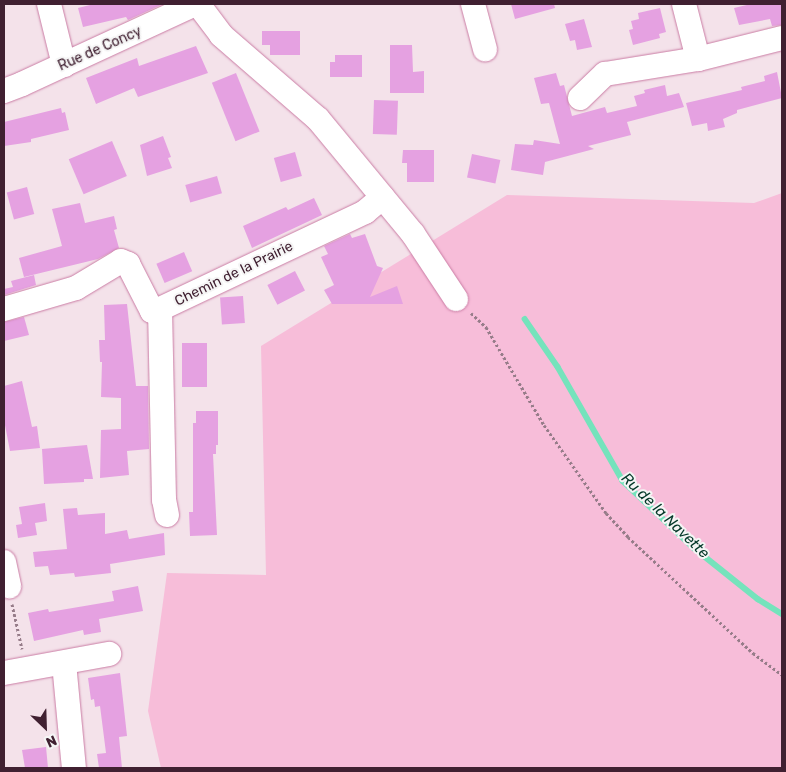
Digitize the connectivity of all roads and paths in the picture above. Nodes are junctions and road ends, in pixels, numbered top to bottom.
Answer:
1 (49, 4) edge
2 (197, 4) edge
3 (473, 4) edge
4 (684, 4) edge
5 (782, 38) edge
6 (485, 49) dead end
7 (698, 59) junction
8 (64, 65) junction
9 (4, 91) edge
10 (580, 98) dead end
11 (382, 197) junction
12 (456, 299) joint
13 (4, 309) edge
14 (160, 310) junction
15 (167, 515) dead end
16 (4, 562) edge
17 (9, 586) joint
18 (109, 654) dead end
19 (64, 663) junction
20 (15, 671) edge
21 (782, 674) edge
22 (74, 768) edge

1 - 8 street
2 - 8 street, Rue de Concy
2 - 11 street
3 - 6 street
4 - 7 street
5 - 7 street
7 - 10 street
8 - 9 street, Rue de Concy
11 - 12 street
11 - 14 street, Chemin de la Prairie
12 - 21 path
13 - 14 street
14 - 15 street, Chemin de la Prairie
16 - 17 street
17 - 20 path
18 - 19 street
19 - 20 street
19 - 22 street

